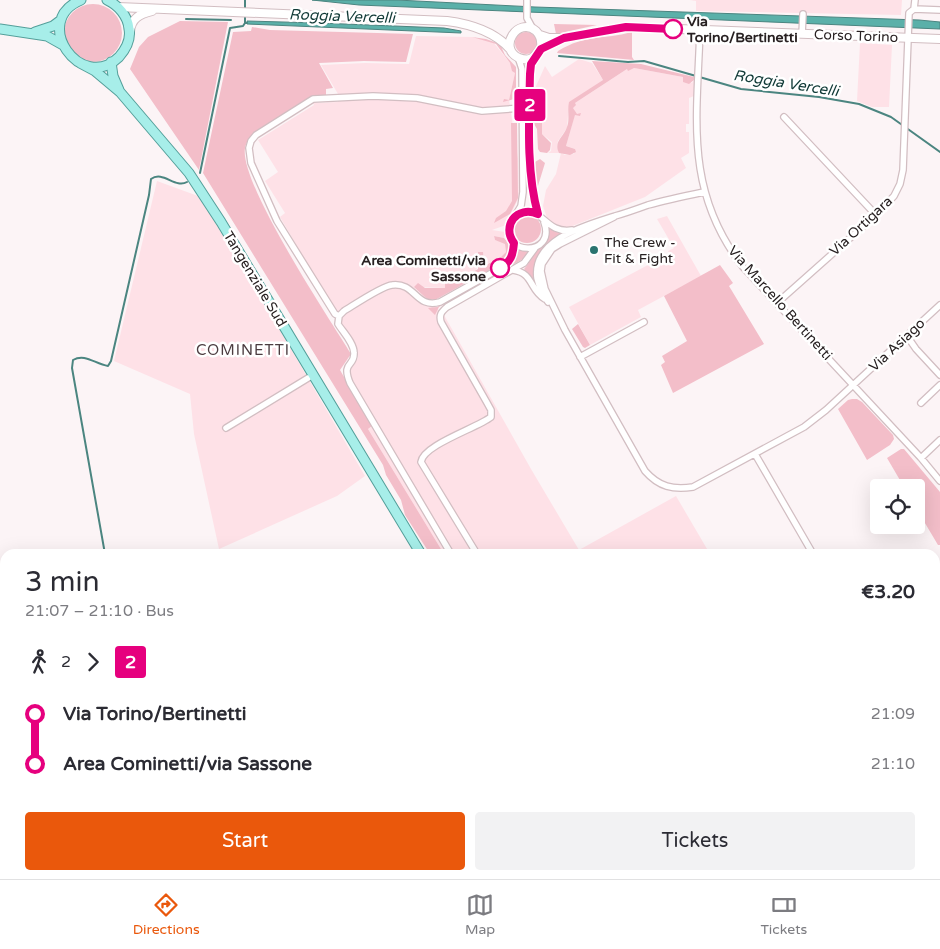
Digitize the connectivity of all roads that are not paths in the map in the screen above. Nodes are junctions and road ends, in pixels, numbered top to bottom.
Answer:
1 (81, 0) edge
2 (915, 0) edge
3 (112, 2) edge
4 (527, 2) edge
5 (158, 9) junction
6 (914, 9) junction
7 (940, 10) edge
8 (803, 14) dead end
9 (527, 17) junction
10 (61, 20) junction
11 (0, 29) edge
12 (533, 29) junction
13 (700, 30) junction
14 (802, 30) junction
15 (516, 31) junction
16 (30, 33) junction
17 (490, 33) junction
18 (130, 34) junction
19 (907, 34) junction
20 (540, 36) junction
21 (564, 38) junction
22 (940, 39) edge
23 (63, 45) junction
24 (510, 49) junction
25 (541, 49) junction
26 (535, 56) junction
27 (518, 58) junction
28 (111, 62) junction
29 (80, 63) junction
30 (120, 92) junction
31 (522, 108) junction
32 (784, 117) dead end
33 (704, 192) junction
34 (538, 214) junction
35 (876, 215) junction
36 (516, 216) junction
37 (614, 217) junction
38 (544, 222) junction
39 (576, 230) junction
40 (514, 243) junction
41 (534, 248) junction
42 (513, 270) junction
43 (540, 281) junction
44 (546, 300) junction
45 (777, 303) junction
46 (940, 305) edge
47 (553, 307) junction
48 (339, 316) junction
49 (644, 322) dead end
50 (907, 336) junction
51 (580, 357) junction
52 (313, 375) junction
53 (940, 375) edge
54 (854, 385) junction
55 (940, 385) edge
56 (921, 403) dead end
57 (226, 428) dead end
58 (940, 440) edge
59 (754, 454) junction
60 (921, 458) junction
61 (940, 481) edge
62 (418, 549) edge
63 (448, 549) edge
64 (474, 549) edge
65 (811, 549) edge

1 - 10 main road
2 - 6 street
3 - 5 main road
3 - 18 main road
4 - 9 street
5 - 17 main road
5 - 18 main road
6 - 7 street
6 - 19 street, Via Ortigara
8 - 14 street
9 - 12 street
9 - 15 street
10 - 16 main road
10 - 23 main road
11 - 16 main road
12 - 15 main road
12 - 20 main road
13 - 14 main road, Corso Torino
13 - 21 main road, Corso Torino
13 - 33 street, Via Marcello Bertinetti
14 - 19 main road, Corso Torino
15 - 17 main road
15 - 24 main road
16 - 23 main road
17 - 24 main road
18 - 28 main road
19 - 22 main road, Corso Torino
19 - 35 street, Via Ortigara
20 - 21 main road, Corso Torino
20 - 25 main road
21 - 25 main road, Corso Torino
23 - 29 main road, Tangenziale Sud
24 - 27 main road
25 - 26 main road, Corso Torino
26 - 27 main road
26 - 34 street
27 - 31 street
28 - 29 main road
28 - 30 main road, Tangenziale Sud
29 - 30 main road, Tangenziale Sud
30 - 52 main road, Tangenziale Sud
31 - 36 street
31 - 48 street
32 - 35 street
33 - 37 street
33 - 45 street, Via Marcello Bertinetti
34 - 36 street
34 - 38 street
35 - 45 street, Via Ortigara
36 - 40 street
37 - 39 street
37 - 43 street
38 - 39 street
38 - 41 street
39 - 43 street
40 - 41 street
40 - 48 street
41 - 42 street
42 - 44 street
42 - 64 street
43 - 44 street
43 - 47 street
44 - 47 street
45 - 54 street, Via Marcello Bertinetti
46 - 50 street, Via Asiago
47 - 51 street
48 - 63 street
49 - 51 street
50 - 53 street
50 - 54 street, Via Asiago
51 - 59 street, Via Asiago
52 - 57 street
52 - 62 main road, Tangenziale Sud
54 - 59 street, Via Asiago
54 - 60 street, Via Marcello Bertinetti
55 - 56 street
58 - 60 street
59 - 65 street
60 - 61 street, Via Marcello Bertinetti

